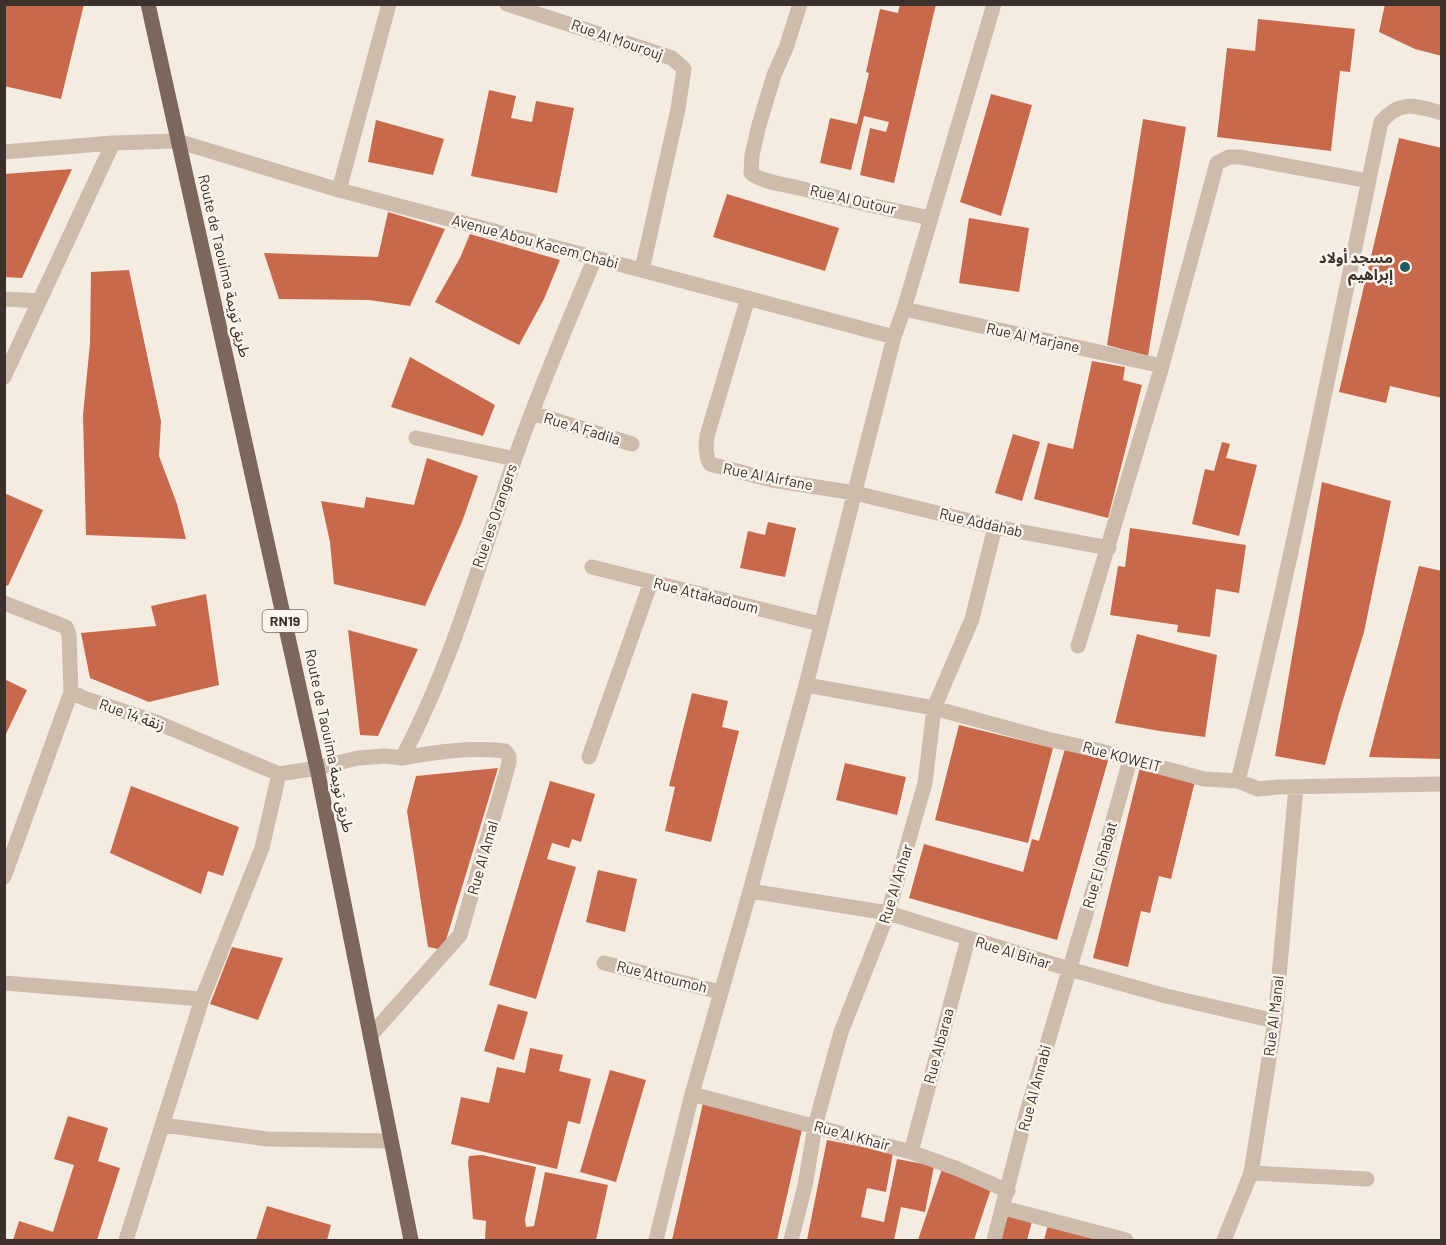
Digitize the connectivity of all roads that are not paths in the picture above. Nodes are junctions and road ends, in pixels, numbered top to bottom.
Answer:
1 (148, 4) edge
2 (389, 4) edge
3 (507, 4) edge
4 (994, 4) edge
5 (797, 5) edge
6 (1442, 113) edge
7 (177, 141) junction
8 (113, 143) junction
9 (4, 152) edge
10 (1369, 181) junction
11 (339, 190) junction
12 (930, 218) junction
13 (595, 258) junction
14 (642, 270) junction
15 (748, 298) junction
16 (4, 299) edge
17 (39, 301) junction
18 (904, 309) junction
19 (894, 337) junction
20 (1162, 366) junction
21 (4, 377) edge
22 (532, 413) junction
23 (416, 438) dead end
24 (632, 444) dead end
25 (515, 459) junction
26 (855, 493) junction
27 (995, 527) junction
28 (1109, 548) junction
29 (592, 567) dead end
30 (651, 582) junction
31 (4, 603) edge
32 (820, 624) junction
33 (1078, 646) dead end
34 (806, 685) junction
35 (71, 692) junction
36 (934, 708) junction
37 (590, 757) dead end
38 (402, 758) junction
39 (1130, 760) junction
40 (317, 768) junction
41 (279, 774) junction
42 (1238, 781) junction
43 (1442, 784) edge
44 (1296, 787) junction
45 (4, 877) edge
46 (750, 891) junction
47 (888, 913) junction
48 (968, 939) junction
49 (604, 963) dead end
50 (1069, 969) junction
51 (4, 983) edge
52 (720, 992) junction
53 (202, 999) junction
54 (1275, 1021) junction
55 (370, 1036) junction
56 (692, 1094) junction
57 (163, 1125) junction
58 (815, 1126) junction
59 (391, 1140) junction
60 (911, 1152) junction
61 (1251, 1173) junction
62 (1367, 1179) dead end
63 (1008, 1191) junction
64 (1004, 1208) junction
65 (126, 1240) edge
66 (411, 1240) edge
67 (656, 1240) edge
68 (791, 1240) edge
69 (994, 1240) edge
70 (1126, 1240) edge
71 (1224, 1240) edge

1 - 7 main road, Route de Taouima طريق تويمة / RN19
2 - 11 street
3 - 14 street, Rue Al Mourouj
4 - 12 street
5 - 12 street, Rue Al Outour
6 - 10 street
7 - 8 street, Avenue Abou Kacem Chabi
7 - 11 street, Avenue Abou Kacem Chabi
7 - 40 main road, Route de Taouima طريق تويمة / RN19
8 - 9 street, Avenue Abou Kacem Chabi
8 - 17 street
10 - 20 street
10 - 42 street
11 - 13 street, Avenue Abou Kacem Chabi
12 - 18 street
13 - 14 street, Avenue Abou Kacem Chabi
13 - 22 street, Rue les Orangers
14 - 15 street, Avenue Abou Kacem Chabi
15 - 19 street, Avenue Abou Kacem Chabi
15 - 26 street, Rue Al Airfane
16 - 17 street
17 - 21 street
18 - 19 street
18 - 20 street, Rue Al Marjane
19 - 26 street
20 - 28 street
22 - 24 street, Rue A Fadila
22 - 25 street, Rue les Orangers
23 - 25 street
25 - 38 street, Rue les Orangers
26 - 27 street, Rue Addahab
26 - 32 street
27 - 28 street, Rue Addahab
27 - 36 street, Rue Al Anhar
28 - 33 street
29 - 30 street, Rue Attakadoum
30 - 32 street, Rue Attakadoum
30 - 37 street
31 - 35 street
32 - 34 street
34 - 36 street, Rue KOWEIT
34 - 46 street
35 - 41 street, Rue 14 زنقة
35 - 45 street
36 - 39 street, Rue KOWEIT
36 - 47 street, Rue Al Anhar
38 - 40 street
38 - 55 street, Rue Al Amal
39 - 42 street, Rue KOWEIT
39 - 50 street, Rue El Ghabat
40 - 41 street
40 - 55 main road, Route de Taouima طريق تويمة / RN19
41 - 53 street
42 - 44 street, Rue KOWEIT
43 - 44 street, Rue KOWEIT
44 - 54 street, Rue Al Manal
46 - 47 street, Rue Al Bihar
46 - 52 street
47 - 48 street, Rue Al Bihar
47 - 58 street, Rue Al Anhar
48 - 50 street, Rue Al Bihar
48 - 60 street, Rue Albaraa
49 - 52 street, Rue Attoumoh
50 - 54 street, Rue Al Bihar
50 - 63 street, Rue Al Annabi
51 - 53 street
52 - 56 street
53 - 57 street
54 - 61 street, Rue Al Manal
55 - 59 main road, Route de Taouima طريق تويمة / RN19
56 - 58 street, Rue Al Khair
56 - 67 street
57 - 59 street
57 - 65 street
58 - 60 street, Rue Al Khair
58 - 68 street, Rue Al Anhar
59 - 66 main road, Route de Taouima طريق تويمة / RN19
60 - 63 street, Rue Al Khair
61 - 62 street
61 - 71 street, Rue Al Manal
63 - 64 street, Rue Al Annabi
64 - 69 street, Rue Al Annabi
64 - 70 street

